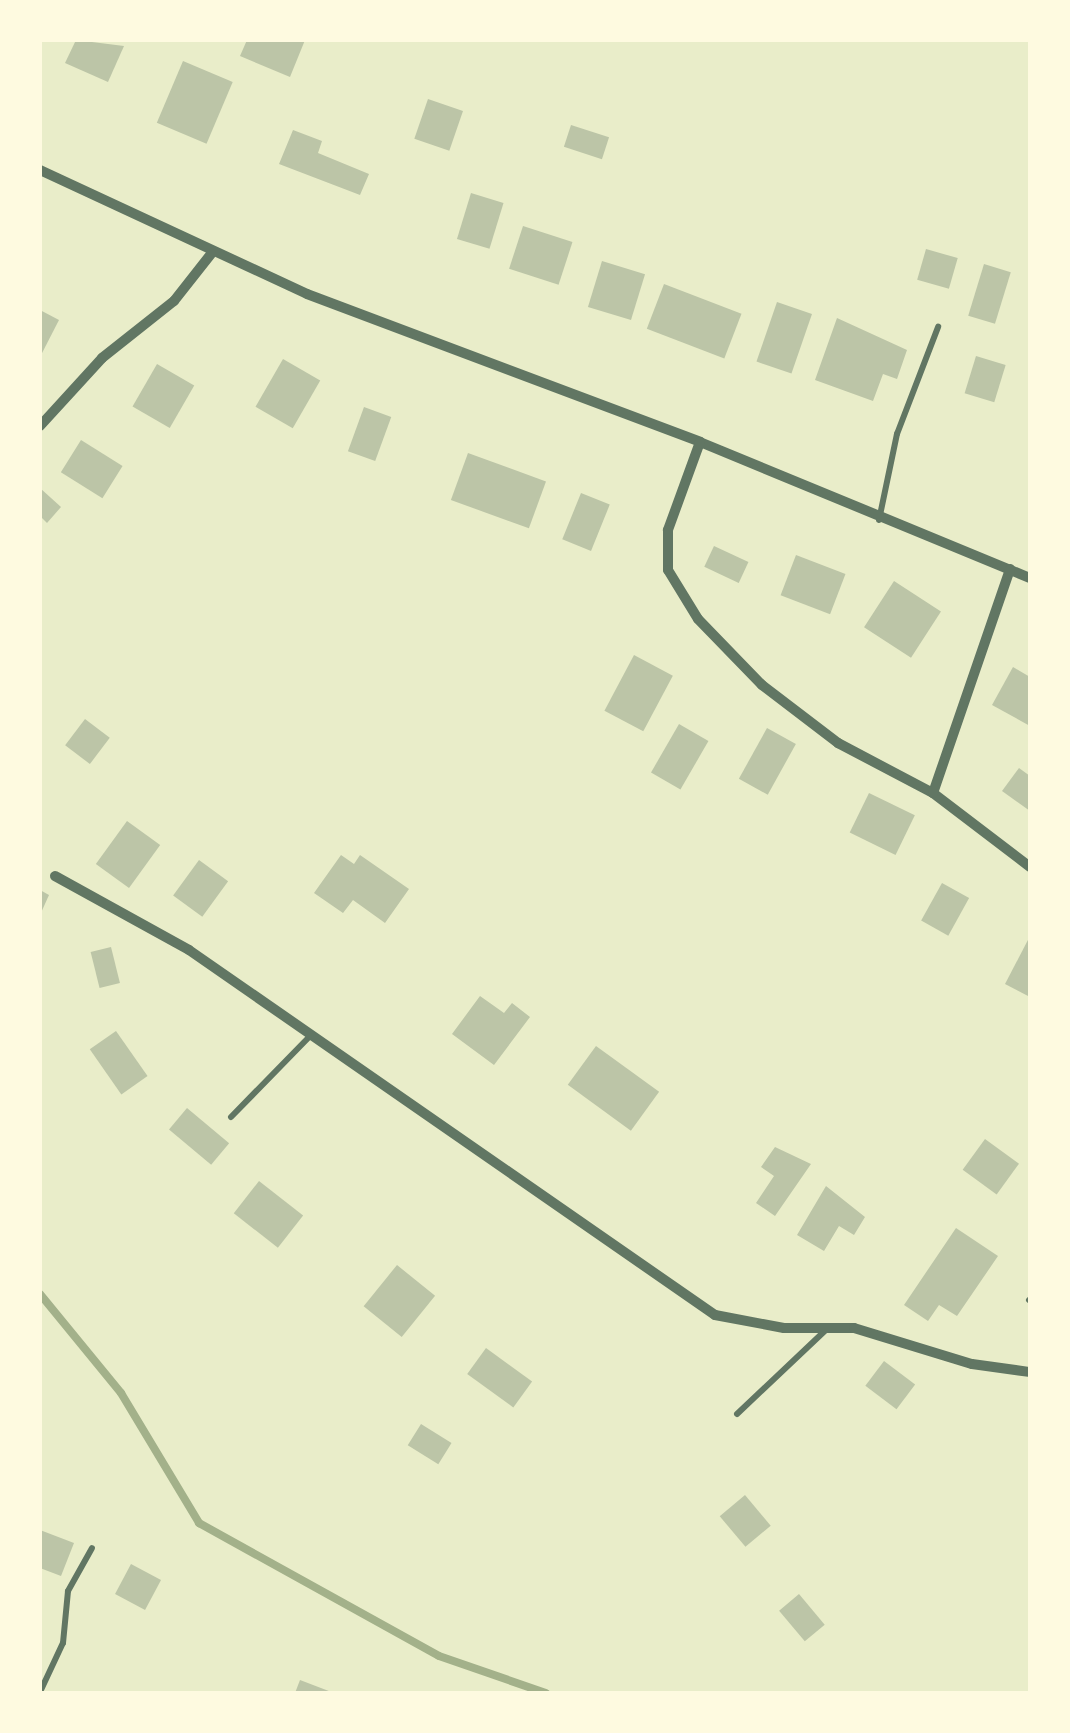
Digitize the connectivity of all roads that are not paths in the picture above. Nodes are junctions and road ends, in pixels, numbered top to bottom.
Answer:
1 (40, 170) edge
2 (211, 254) junction
3 (938, 327) dead end
4 (40, 426) edge
5 (700, 442) junction
6 (878, 521) junction
7 (1010, 569) junction
8 (1030, 578) edge
9 (932, 793) junction
10 (1030, 867) edge
11 (55, 876) dead end
12 (313, 1033) junction
13 (232, 1117) dead end
14 (828, 1328) junction
15 (1030, 1372) edge
16 (737, 1414) dead end
17 (92, 1548) dead end
18 (40, 1692) edge

1 - 2 street
2 - 4 street
2 - 5 street
3 - 6 lane
5 - 6 street
5 - 9 street
6 - 7 street
7 - 8 street
7 - 9 street
9 - 10 street
11 - 12 street
12 - 13 lane
12 - 14 street
14 - 15 street
14 - 16 lane
17 - 18 lane

